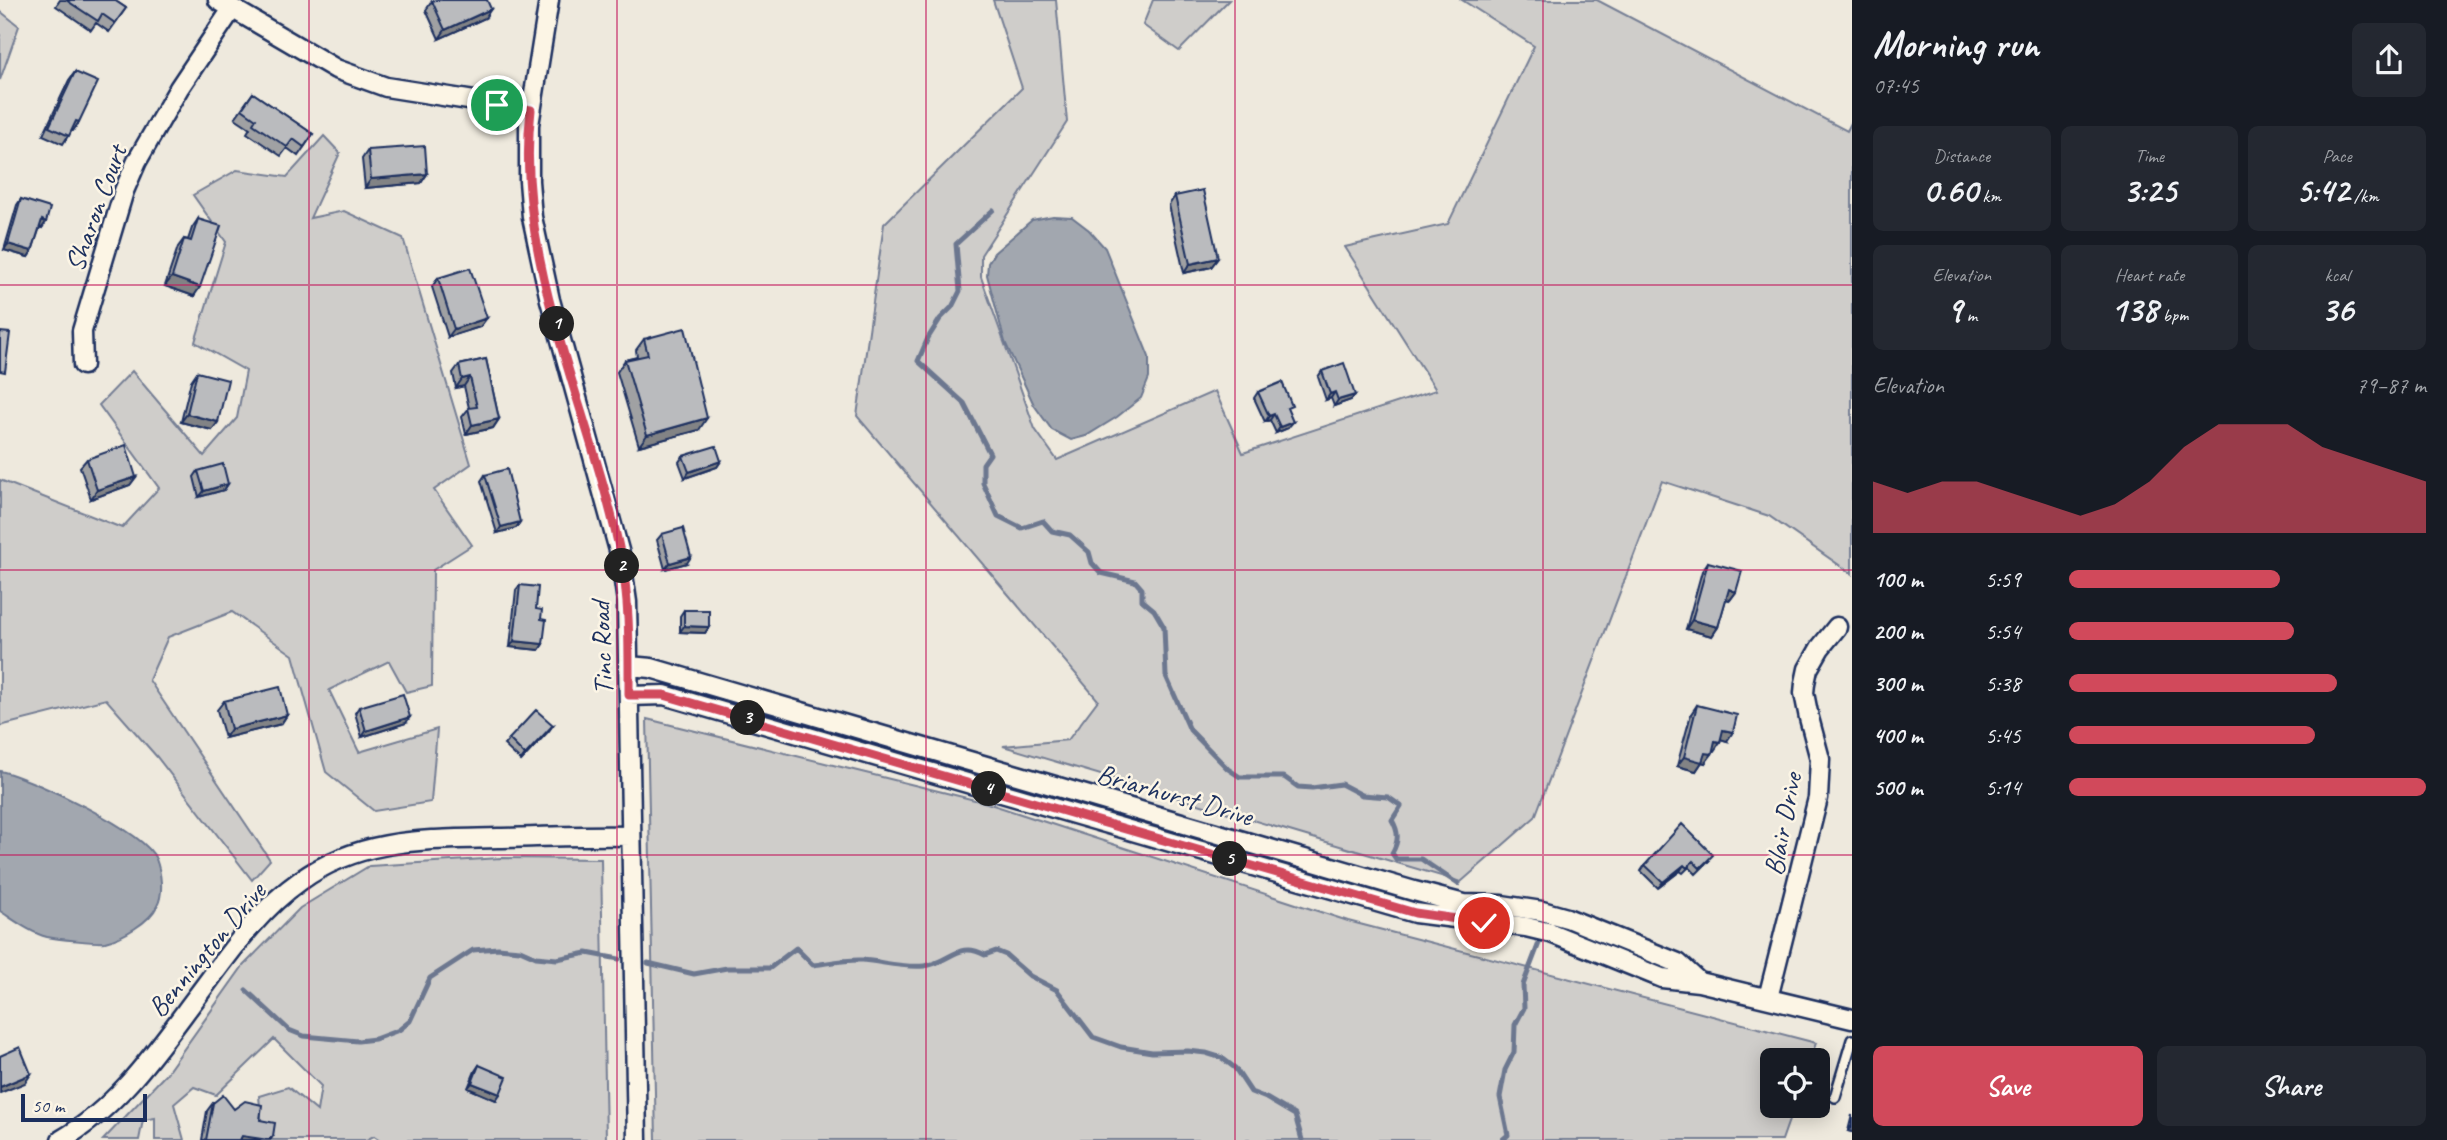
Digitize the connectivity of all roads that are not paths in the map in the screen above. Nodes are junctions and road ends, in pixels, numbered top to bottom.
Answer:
1 (549, 0) edge
2 (225, 5) edge
3 (531, 110) junction
4 (83, 365) dead end
5 (1837, 627) dead end
6 (629, 666) junction
7 (629, 695) junction
8 (631, 836) junction
9 (1699, 982) junction
10 (1768, 998) junction
11 (1852, 1019) edge
12 (1852, 1040) edge
13 (1835, 1097) dead end
14 (61, 1140) edge
15 (637, 1140) edge

1 - 3 street, Tinc Road
2 - 3 street
2 - 4 street, Sharon Court
3 - 6 street, Tinc Road
5 - 10 street, Blair Drive
6 - 7 street, Tinc Road
6 - 9 street, Briarhurst Drive
7 - 8 street, Tinc Road
7 - 9 street, Briarhurst Drive
8 - 14 street, Bennington Drive
8 - 15 street, Tinc Road
9 - 10 street, Briarhurst Drive
10 - 11 street, Briarhurst Drive
12 - 13 lane

